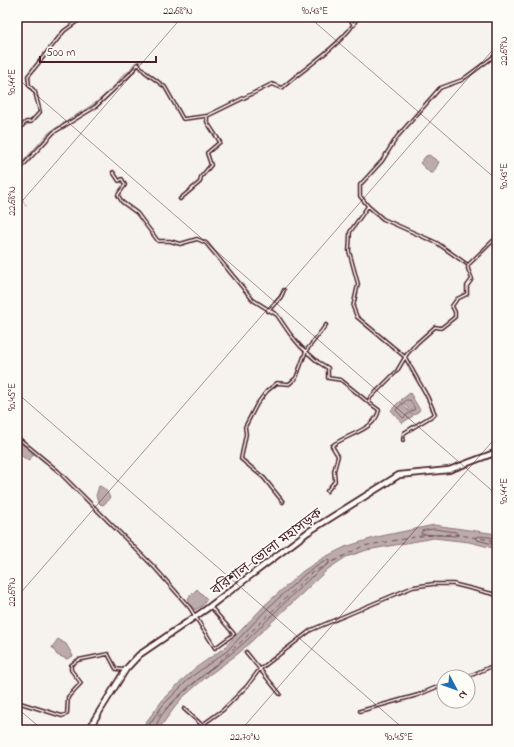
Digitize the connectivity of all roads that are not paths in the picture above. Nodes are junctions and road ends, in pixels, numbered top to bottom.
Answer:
1 (71, 17) edge
2 (83, 17) edge
3 (348, 17) edge
4 (358, 17) edge
5 (75, 22) junction
6 (354, 25) junction
7 (497, 54) edge
8 (207, 116) junction
9 (17, 125) edge
10 (17, 172) edge
11 (113, 172) dead end
12 (180, 199) dead end
13 (368, 206) junction
14 (497, 237) edge
15 (468, 265) junction
16 (284, 290) dead end
17 (268, 311) junction
18 (326, 325) dead end
19 (306, 351) junction
20 (405, 357) junction
21 (368, 402) junction
22 (17, 437) edge
23 (403, 440) dead end
24 (497, 452) edge
25 (327, 491) dead end
26 (283, 502) dead end
27 (497, 595) edge
28 (210, 606) junction
29 (197, 616) junction
30 (246, 652) dead end
31 (497, 664) edge
32 (126, 670) junction
33 (260, 670) junction
34 (476, 673) edge
35 (436, 687) edge
36 (280, 694) dead end
37 (17, 702) edge
38 (184, 708) dead end
39 (360, 711) dead end
40 (202, 725) junction
41 (88, 730) edge
42 (204, 730) edge

1 - 5 street
2 - 5 street
3 - 6 street
4 - 6 street
5 - 9 street
6 - 8 street
7 - 13 street
8 - 10 street
8 - 12 street
11 - 17 street
13 - 15 street
13 - 20 street
14 - 15 street
15 - 20 street
16 - 17 street
17 - 19 street
18 - 19 street
19 - 21 street
19 - 26 street
20 - 21 street
20 - 23 street
21 - 25 street
22 - 29 street
24 - 28 highway, বরিশাল-ভোলা মহাসড়ক
27 - 33 street
28 - 29 highway, বরিশাল-ভোলা মহাসড়ক
28 - 29 street
29 - 32 highway, বরিশাল-ভোলা মহাসড়ক
30 - 33 street
31 - 34 street
32 - 37 street
32 - 41 highway, বরিশাল-ভোলা মহাসড়ক
33 - 36 street
33 - 40 street
35 - 39 street
38 - 40 street
40 - 42 street

